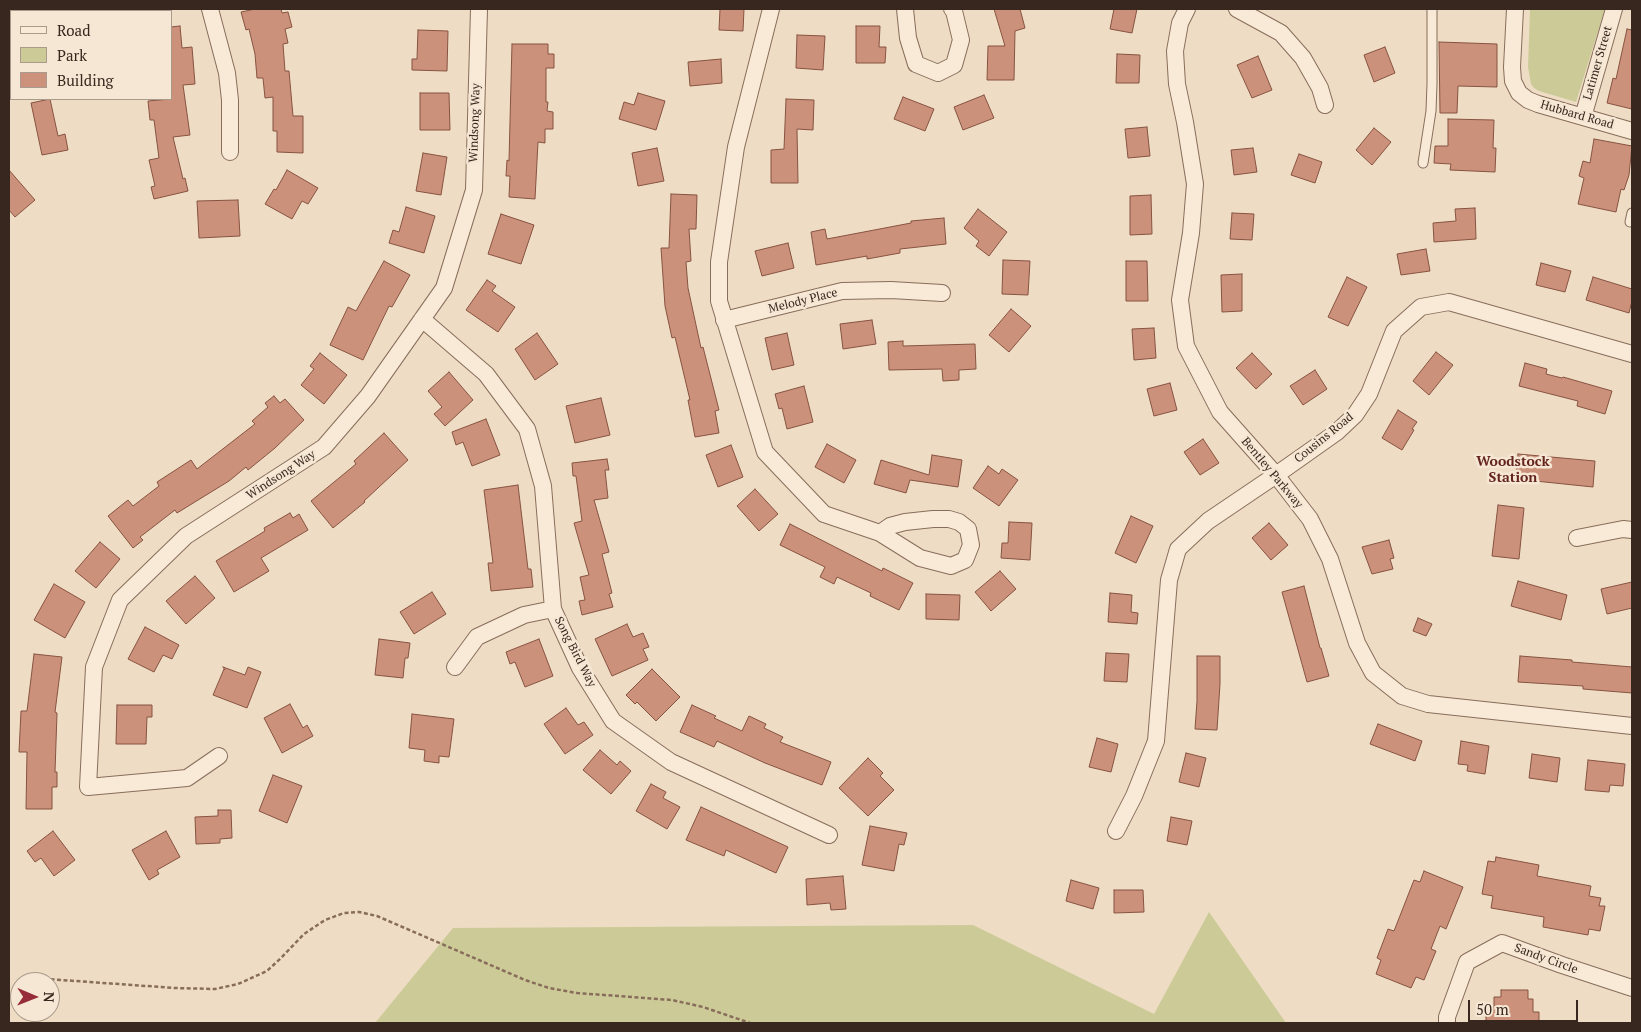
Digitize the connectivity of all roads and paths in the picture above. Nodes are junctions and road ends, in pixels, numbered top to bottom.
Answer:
1 (210, 9) edge
2 (479, 9) edge
3 (771, 9) edge
4 (905, 9) edge
5 (952, 9) edge
6 (1187, 9) edge
7 (1237, 9) edge
8 (1432, 9) edge
9 (1515, 9) edge
10 (1614, 9) edge
11 (1326, 105) dead end
12 (1583, 117) junction
13 (1632, 131) edge
14 (230, 152) dead end
15 (1423, 163) dead end
16 (942, 293) dead end
17 (422, 319) junction
18 (724, 320) junction
19 (1632, 354) edge
20 (1276, 476) junction
21 (1632, 530) edge
22 (880, 533) junction
23 (1577, 538) dead end
24 (553, 609) junction
25 (455, 667) dead end
26 (1632, 726) edge
27 (219, 756) dead end
28 (1116, 832) dead end
29 (830, 835) dead end
30 (60, 981) edge
31 (1632, 988) edge
32 (750, 1023) edge
33 (1447, 1023) edge

1 - 14 street
2 - 17 street, Windsong Way
3 - 18 street
4 - 5 street
6 - 20 street, Bentley Parkway
7 - 11 street
8 - 15 lane
9 - 12 street, Hubbard Road
10 - 12 street, Latimer Street
12 - 13 street, Hubbard Road
16 - 18 street, Melody Place
17 - 24 street, Song Bird Way
17 - 27 street, Windsong Way
18 - 22 street
19 - 20 street, Cousins Road
20 - 26 street, Bentley Parkway
20 - 28 street, Cousins Road
21 - 23 street
22 - 22 street
24 - 25 street
24 - 29 street, Song Bird Way
30 - 32 path
31 - 33 street, Sandy Circle

